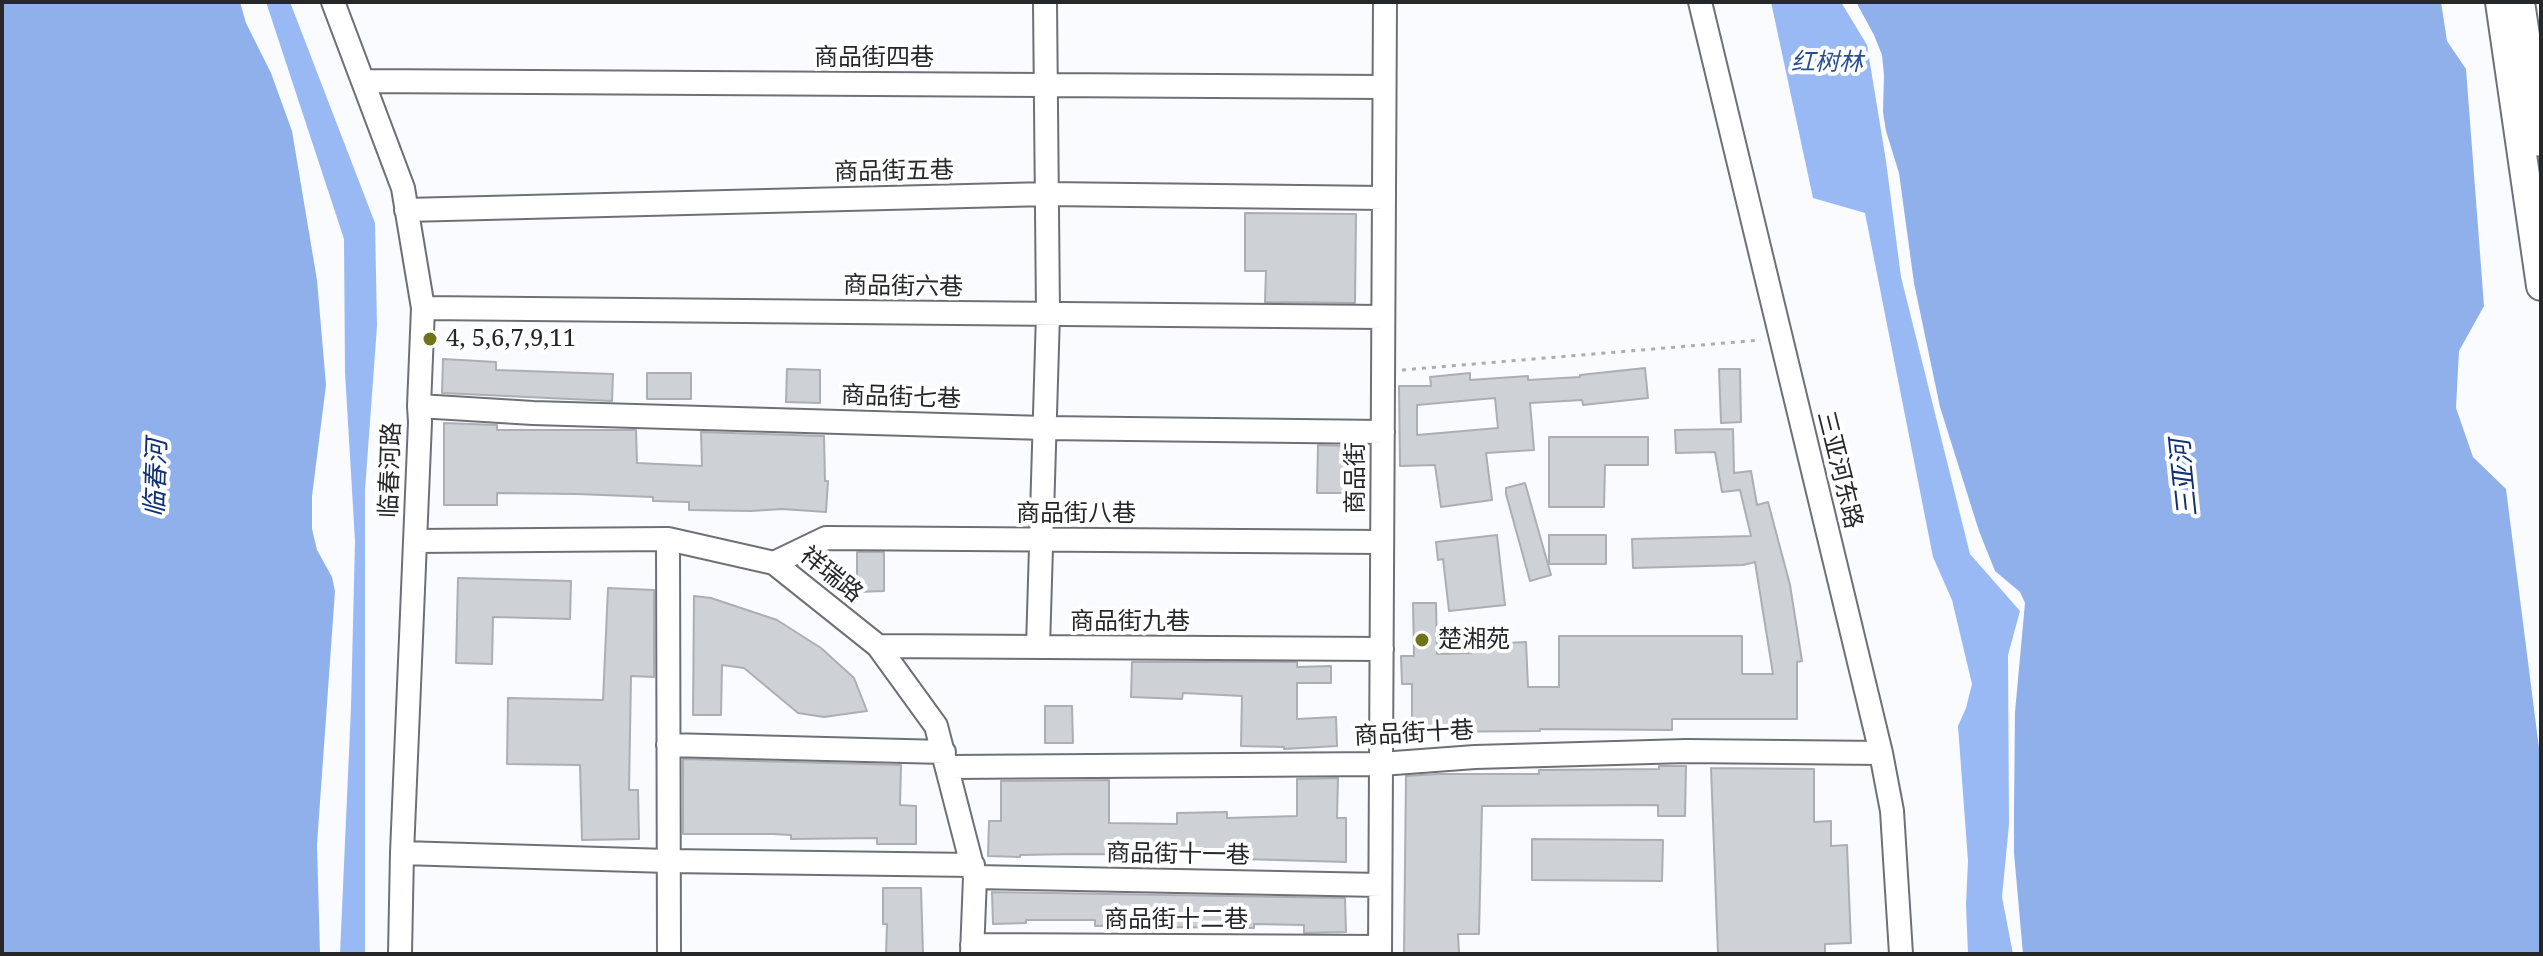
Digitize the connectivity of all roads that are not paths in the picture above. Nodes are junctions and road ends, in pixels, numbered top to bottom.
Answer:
1 (333, 2) edge
2 (1045, 2) edge
3 (1385, 2) edge
4 (1700, 2) edge
5 (2500, 2) edge
6 (2520, 2) edge
7 (363, 81) junction
8 (1046, 85) junction
9 (1384, 87) junction
10 (2541, 142) edge
11 (1047, 194) junction
12 (1384, 198) junction
13 (406, 210) junction
14 (2541, 286) edge
15 (423, 308) junction
16 (1048, 314) junction
17 (1383, 317) junction
18 (419, 406) junction
19 (1044, 428) junction
20 (1383, 432) junction
21 (668, 539) junction
22 (1041, 540) junction
23 (415, 541) junction
24 (1382, 542) junction
25 (774, 563) junction
26 (878, 646) junction
27 (1038, 647) junction
28 (1382, 649) junction
29 (668, 745) junction
30 (1881, 753) junction
31 (946, 759) junction
32 (1381, 764) junction
33 (402, 853) junction
34 (668, 861) junction
35 (974, 871) junction
36 (1380, 885) junction
37 (972, 950) edge
38 (1380, 950) edge
39 (400, 954) edge
40 (669, 954) edge
41 (1901, 954) edge

1 - 7 street, 临春河路
2 - 8 street
3 - 9 street, 商品街
4 - 30 street, 三亚河东路
5 - 14 main road
6 - 10 main road
7 - 8 street, 商品街四巷
7 - 13 street, 临春河路
8 - 9 street, 商品街四巷
8 - 11 street
9 - 12 street, 商品街
11 - 12 street, 商品街五巷
11 - 13 street, 商品街五巷
11 - 16 street
12 - 17 street, 商品街
13 - 15 street, 临春河路
15 - 16 street, 商品街六巷
15 - 18 street, 临春河路
16 - 17 street, 商品街六巷
16 - 19 street
17 - 20 street, 商品街
18 - 19 street, 商品街七巷
18 - 23 street, 临春河路
19 - 20 street, 商品街七巷
19 - 22 street
20 - 24 street, 商品街
21 - 23 street, 祥瑞路
21 - 25 street, 祥瑞路
21 - 29 street
22 - 24 street, 商品街八巷
22 - 25 street, 商品街八巷
22 - 27 street
23 - 33 street, 临春河路
24 - 28 street, 商品街
25 - 26 street, 祥瑞路
26 - 27 street, 商品街九巷
26 - 31 street, 祥瑞路
27 - 28 street, 商品街九巷
28 - 32 street, 商品街
29 - 31 street, 商品街十巷
29 - 34 street
30 - 32 street, 商品街十巷
30 - 41 street, 三亚河东路
31 - 32 street, 商品街十巷
31 - 35 street, 祥瑞路
32 - 36 street, 商品街
33 - 34 street, 商品街十一巷
33 - 39 street, 临春河路
34 - 35 street, 商品街十一巷
34 - 40 street
35 - 36 street, 商品街十一巷
35 - 37 street, 祥瑞路
36 - 38 street, 商品街
37 - 38 street, 商品街十二巷

